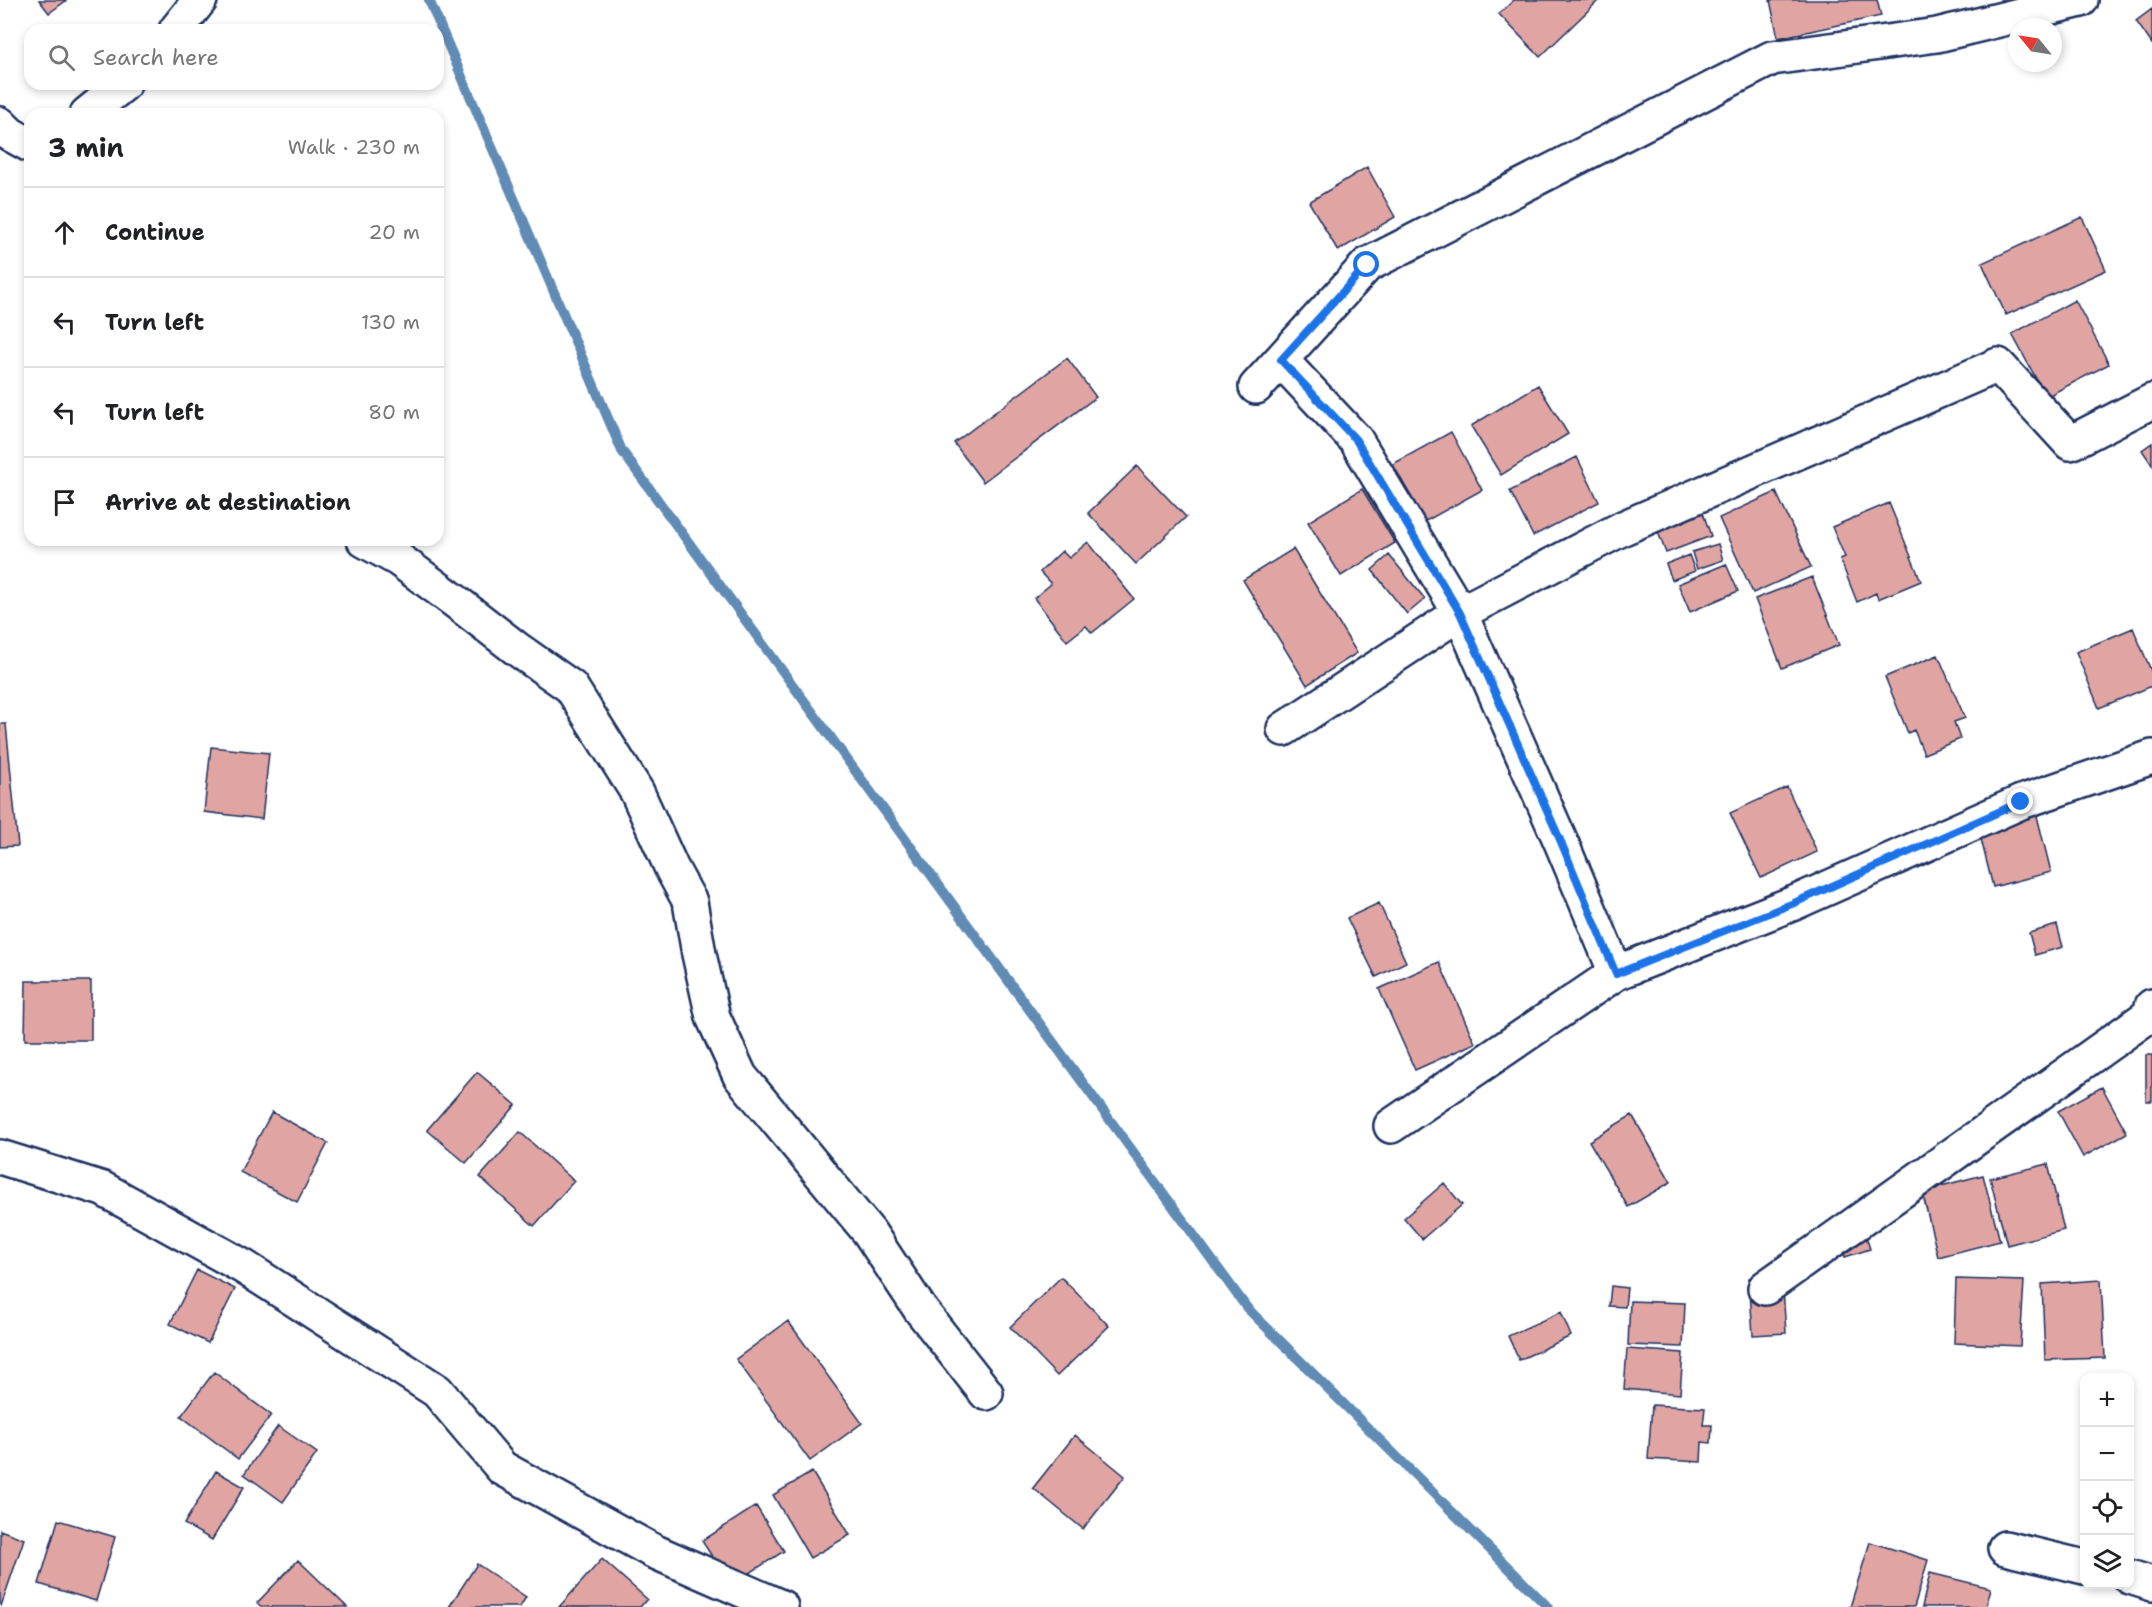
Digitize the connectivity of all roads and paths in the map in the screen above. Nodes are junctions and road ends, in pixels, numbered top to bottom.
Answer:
1 (200, 0) edge
2 (2081, 0) edge
3 (181, 24) edge
4 (117, 90) edge
5 (94, 108) edge
6 (0, 124) edge
7 (24, 142) edge
8 (1281, 360) junction
9 (1256, 387) dead end
10 (2152, 400) edge
11 (374, 546) edge
12 (1460, 613) junction
13 (1284, 729) dead end
14 (2152, 757) edge
15 (1616, 974) junction
16 (2152, 1006) edge
17 (1391, 1126) dead end
18 (0, 1157) edge
19 (1765, 1288) dead end
20 (986, 1394) dead end
21 (2005, 1548) dead end
22 (2080, 1566) edge
23 (2134, 1578) edge
24 (2152, 1584) edge
25 (781, 1607) edge

1 - 3 street
2 - 8 street
4 - 5 street
6 - 7 street
8 - 9 street
8 - 12 street
10 - 12 street
11 - 20 street
12 - 13 street
12 - 15 street
14 - 15 street
15 - 17 street
16 - 19 street
18 - 25 street
21 - 22 street
23 - 24 street

